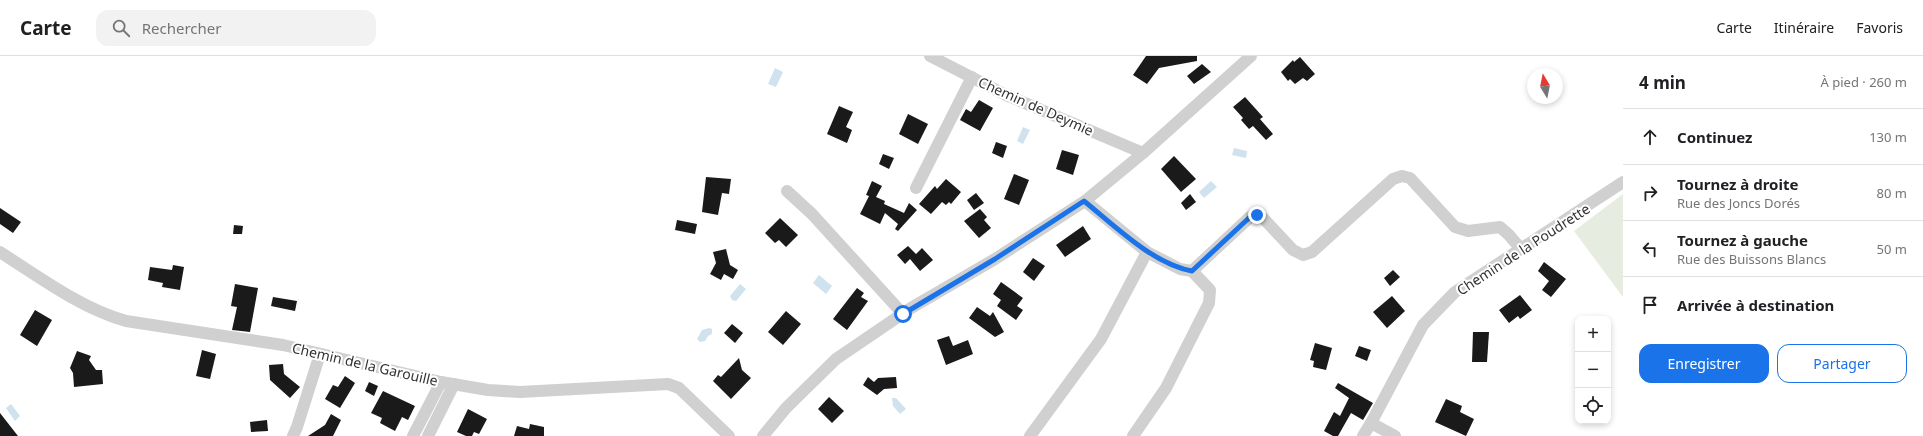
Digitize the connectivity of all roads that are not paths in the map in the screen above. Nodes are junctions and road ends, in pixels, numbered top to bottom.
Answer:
1 (930, 56) edge
2 (1251, 56) edge
3 (972, 77) junction
4 (1143, 153) junction
5 (1623, 182) edge
6 (916, 188) dead end
7 (787, 191) dead end
8 (1084, 201) junction
9 (1521, 249) junction
10 (0, 252) edge
11 (1147, 252) junction
12 (1192, 271) junction
13 (903, 314) junction
14 (320, 354) junction
15 (441, 382) junction
16 (454, 384) junction
17 (1371, 423) junction
18 (293, 436) edge
19 (413, 436) edge
20 (428, 436) edge
21 (729, 436) edge
22 (763, 436) edge
23 (1030, 436) edge
24 (1133, 436) edge
25 (1363, 436) edge
26 (1394, 436) edge

1 - 3 street, Chemin de Deymie
2 - 4 street
3 - 4 street, Chemin de Deymie
3 - 6 street
4 - 8 street
5 - 9 street, Chemin de la Poudrette
7 - 13 street
8 - 11 street
8 - 13 street
9 - 12 street
9 - 17 street, Chemin de la Poudrette
10 - 14 street, Chemin de la Garouille
11 - 12 street
11 - 23 street
12 - 24 street
13 - 22 street
14 - 15 street, Chemin de la Garouille
14 - 18 street
15 - 16 street, Chemin de la Garouille
15 - 19 street
16 - 20 street
16 - 21 street, Chemin de la Garouille
17 - 25 street, Chemin de la Poudrette
17 - 26 street

